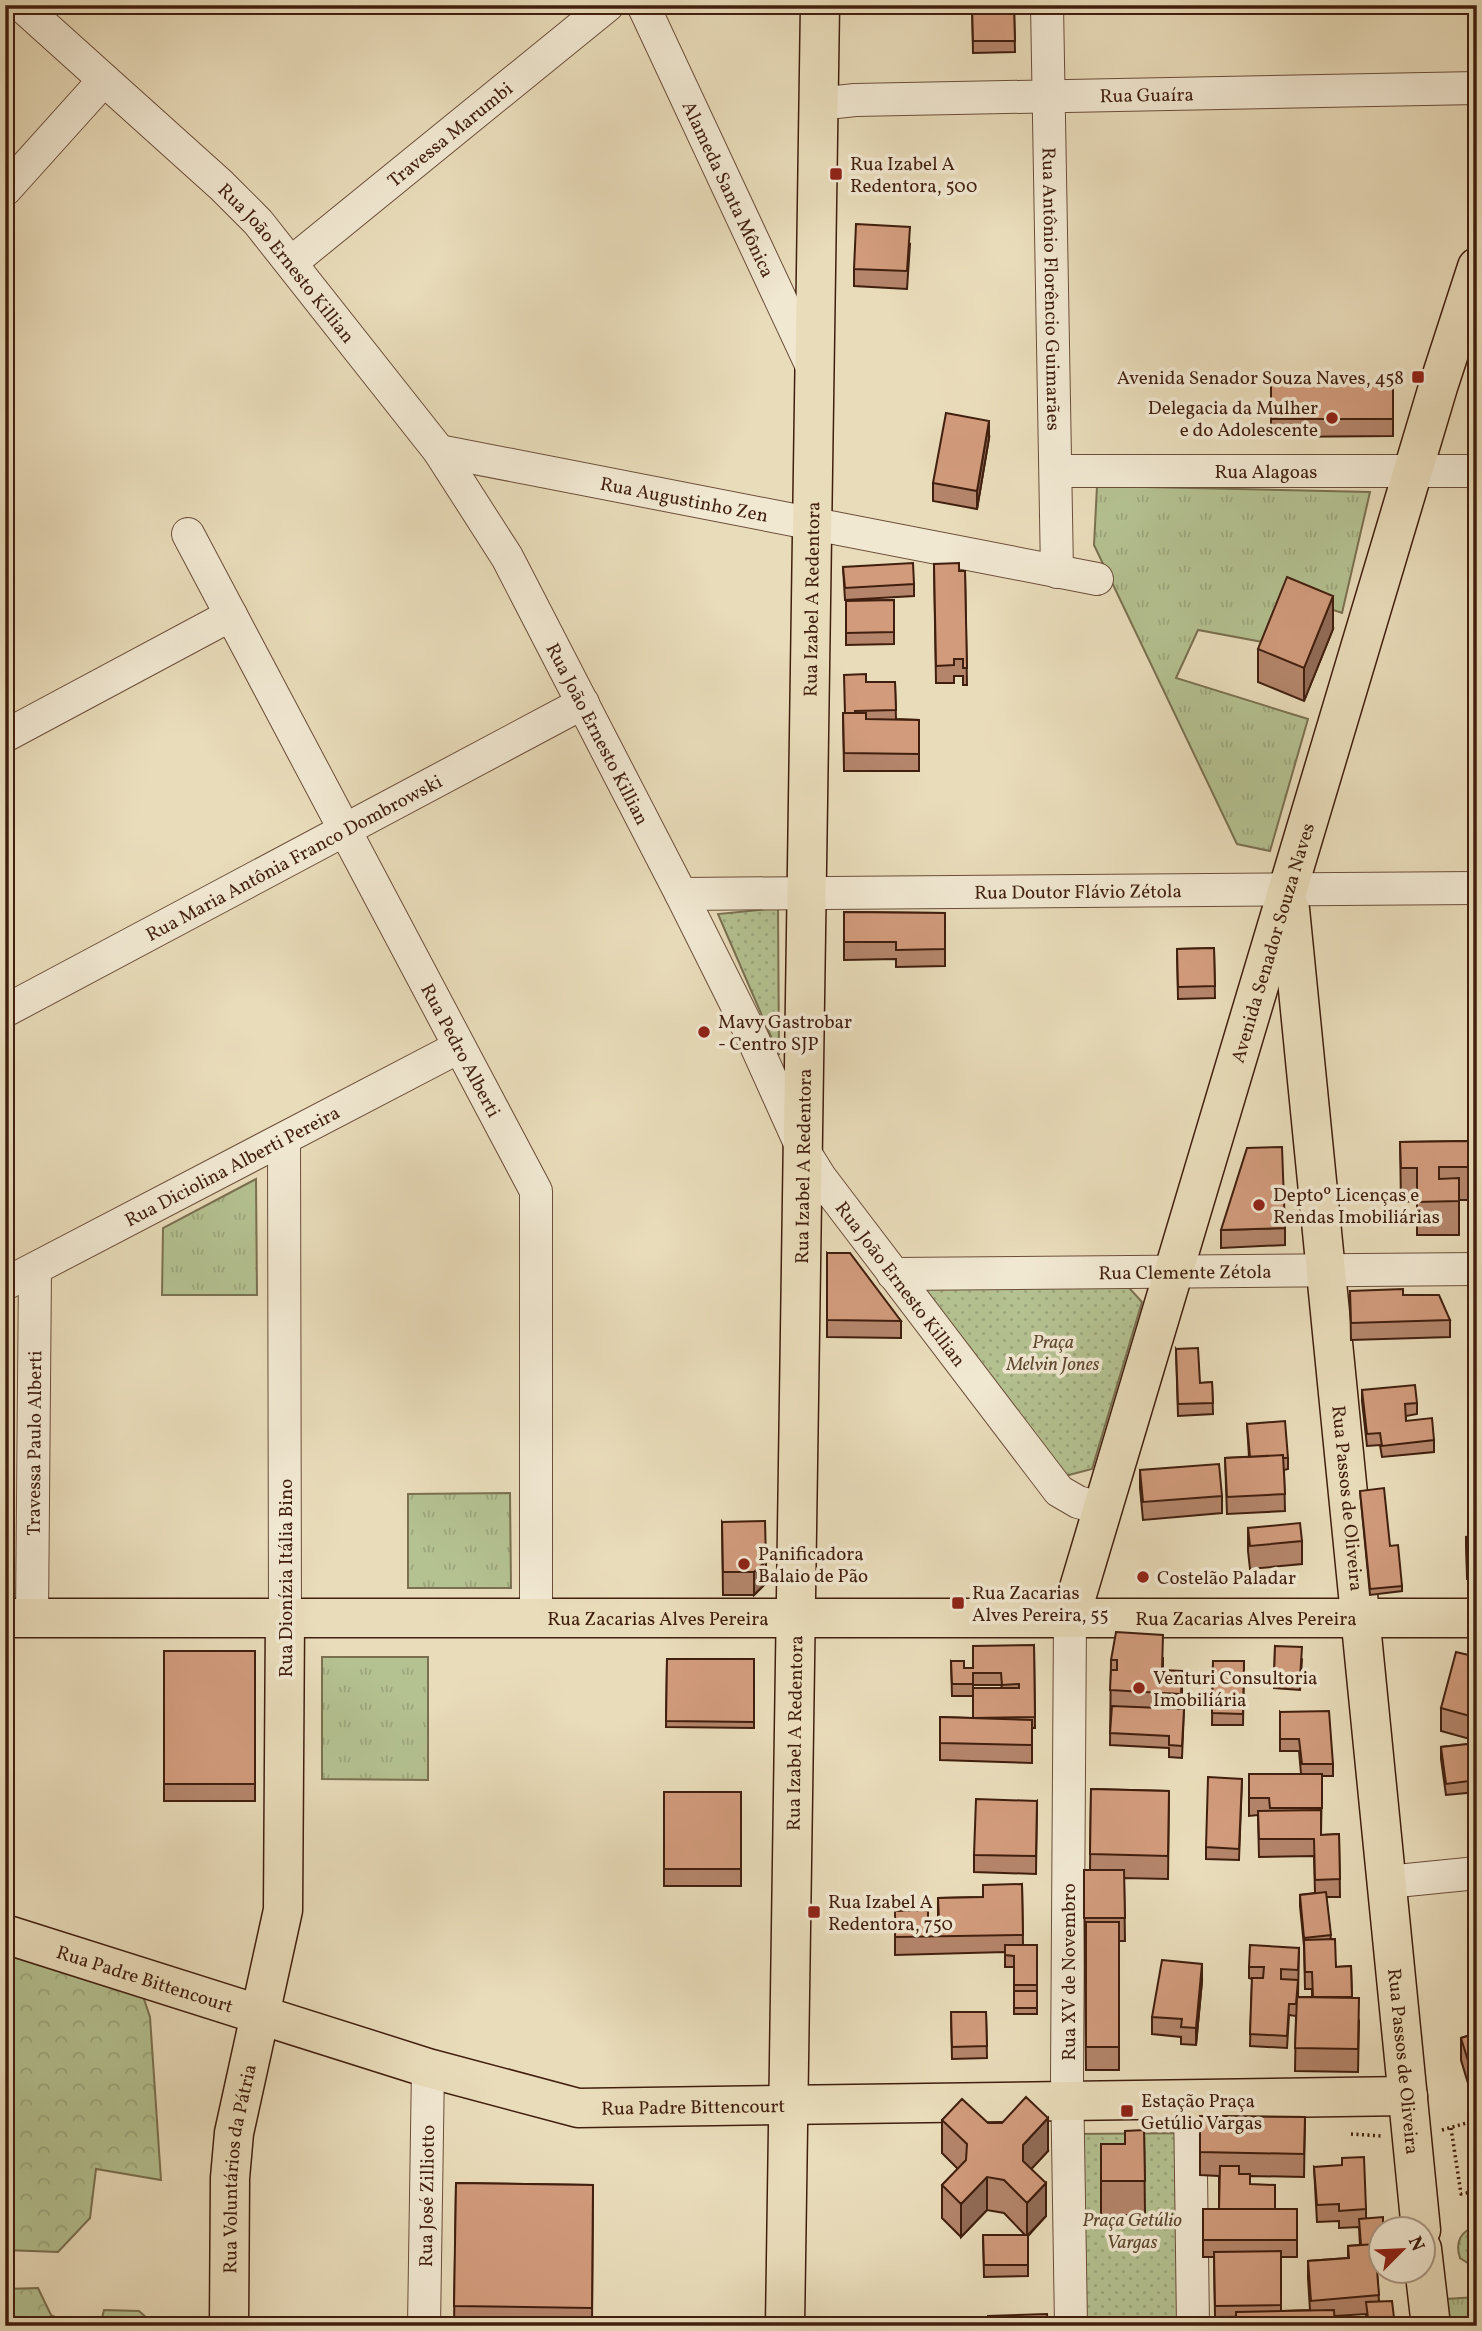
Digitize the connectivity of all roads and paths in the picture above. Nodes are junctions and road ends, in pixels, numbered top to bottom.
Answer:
1 (20, 5) edge
2 (608, 5) edge
3 (643, 5) edge
4 (820, 5) edge
5 (1048, 5) edge
6 (104, 80) junction
7 (1477, 88) edge
8 (1049, 96) junction
9 (818, 104) junction
10 (6, 187) edge
11 (292, 262) junction
12 (1477, 267) edge
13 (814, 371) junction
14 (439, 451) junction
15 (1056, 471) junction
16 (1413, 471) junction
17 (1477, 471) edge
18 (811, 524) junction
19 (188, 534) dead end
20 (1057, 572) junction
21 (1097, 579) dead end
22 (231, 615) junction
23 (583, 703) junction
24 (5, 736) edge
25 (345, 830) junction
26 (1477, 888) edge
27 (1288, 890) junction
28 (805, 893) junction
29 (681, 894) junction
30 (5, 1012) edge
31 (459, 1047) junction
32 (284, 1139) junction
33 (802, 1148) junction
34 (35, 1269) junction
35 (1477, 1269) edge
36 (1326, 1270) junction
37 (1174, 1272) junction
38 (893, 1274) junction
39 (5, 1284) edge
40 (1103, 1508) junction
41 (19, 1618) edge
42 (285, 1618) junction
43 (536, 1618) junction
44 (793, 1618) junction
45 (1070, 1618) junction
46 (1360, 1618) junction
47 (1477, 1618) edge
48 (1477, 1873) edge
49 (1387, 1882) junction
50 (5, 1934) edge
51 (259, 2015) junction
52 (428, 2068) junction
53 (1408, 2096) junction
54 (1190, 2099) junction
55 (1068, 2102) junction
56 (787, 2107) junction
57 (1477, 2120) edge
58 (1451, 2128) junction
59 (1411, 2137) junction
60 (1477, 2191) edge
61 (1419, 2216) edge
62 (1427, 2286) edge
63 (229, 2326) edge
64 (424, 2326) edge
65 (785, 2326) edge
66 (1071, 2326) edge
67 (1193, 2326) edge
68 (1431, 2326) edge

1 - 6 street, Rua João Ernesto Killian
2 - 11 street, Travessa Marumbi
3 - 13 street, Alameda Santa Mônica
4 - 9 main road, Rua Izabel A Redentora
5 - 8 street, Rua Antônio Florêncio Guimarães
6 - 10 street
6 - 11 street, Rua João Ernesto Killian
7 - 8 street, Rua Guaíra
8 - 9 street, Rua Guaíra
8 - 15 street, Rua Antônio Florêncio Guimarães
9 - 13 main road, Rua Izabel A Redentora
11 - 14 street, Rua João Ernesto Killian
12 - 16 main road, Avenida Senador Souza Naves
13 - 18 main road, Rua Izabel A Redentora
14 - 18 street, Rua Augustinho Zen
14 - 23 street, Rua João Ernesto Killian
15 - 16 street, Rua Alagoas
15 - 20 street, Rua Antônio Florêncio Guimarães
16 - 17 street, Rua Alagoas
16 - 27 main road, Avenida Senador Souza Naves
18 - 20 street, Rua Augustinho Zen
18 - 28 main road, Rua Izabel A Redentora
19 - 22 street, Rua Pedro Alberti
20 - 21 street, Rua Augustinho Zen
22 - 24 street
22 - 25 street, Rua Pedro Alberti
23 - 25 street, Rua Maria Antônia Franco Dombrowski
23 - 29 street, Rua João Ernesto Killian
25 - 30 street, Rua Maria Antônia Franco Dombrowski
25 - 31 street, Rua Pedro Alberti
26 - 27 street, Rua Doutor Flávio Zétola
27 - 28 street, Rua Doutor Flávio Zétola
27 - 36 main road, Rua Passos de Oliveira
27 - 37 main road, Avenida Senador Souza Naves
28 - 29 street, Rua Doutor Flávio Zétola
28 - 33 main road, Rua Izabel A Redentora
29 - 33 street, Rua João Ernesto Killian
31 - 32 street, Rua Diciolina Alberti Pereira
31 - 43 street, Rua Pedro Alberti
32 - 34 street, Rua Diciolina Alberti Pereira
32 - 42 street, Rua Dionízia Itália Bino
33 - 38 street, Rua João Ernesto Killian
33 - 44 main road, Rua Izabel A Redentora
34 - 39 street, Rua Diciolina Alberti Pereira
34 - 41 street, Travessa Paulo Alberti
35 - 36 street, Rua Clemente Zétola
36 - 37 street, Rua Clemente Zétola
36 - 46 main road, Rua Passos de Oliveira
37 - 38 street, Rua Clemente Zétola
37 - 40 main road, Avenida Senador Souza Naves
38 - 40 street, Rua João Ernesto Killian
40 - 45 main road, Avenida Senador Souza Naves
41 - 42 main road, Rua Zacarias Alves Pereira
42 - 43 main road, Rua Zacarias Alves Pereira
42 - 51 main road, Rua Dionízia Itália Bino
43 - 44 main road, Rua Zacarias Alves Pereira
44 - 45 main road, Rua Zacarias Alves Pereira
44 - 56 main road, Rua Izabel A Redentora
45 - 46 main road, Rua Zacarias Alves Pereira
45 - 55 street, Rua XV de Novembro
46 - 47 main road, Rua Zacarias Alves Pereira
46 - 49 main road, Rua Passos de Oliveira
48 - 49 street
49 - 53 main road, Rua Passos de Oliveira
50 - 51 main road, Rua Padre Bittencourt
51 - 52 main road, Rua Padre Bittencourt
51 - 63 main road, Rua Voluntários da Pátria
52 - 56 main road, Rua Padre Bittencourt
52 - 64 street, Rua José Zilliotto
53 - 54 main road, Rua Padre Bittencourt
53 - 59 main road, Rua Passos de Oliveira
54 - 55 main road, Rua Padre Bittencourt
54 - 67 street
55 - 56 main road, Rua Padre Bittencourt
55 - 66 street, Rua XV de Novembro
56 - 65 main road, Rua Izabel A Redentora
57 - 58 path
58 - 59 path
58 - 60 path
59 - 61 main road, Rua Passos de Oliveira
62 - 68 main road

